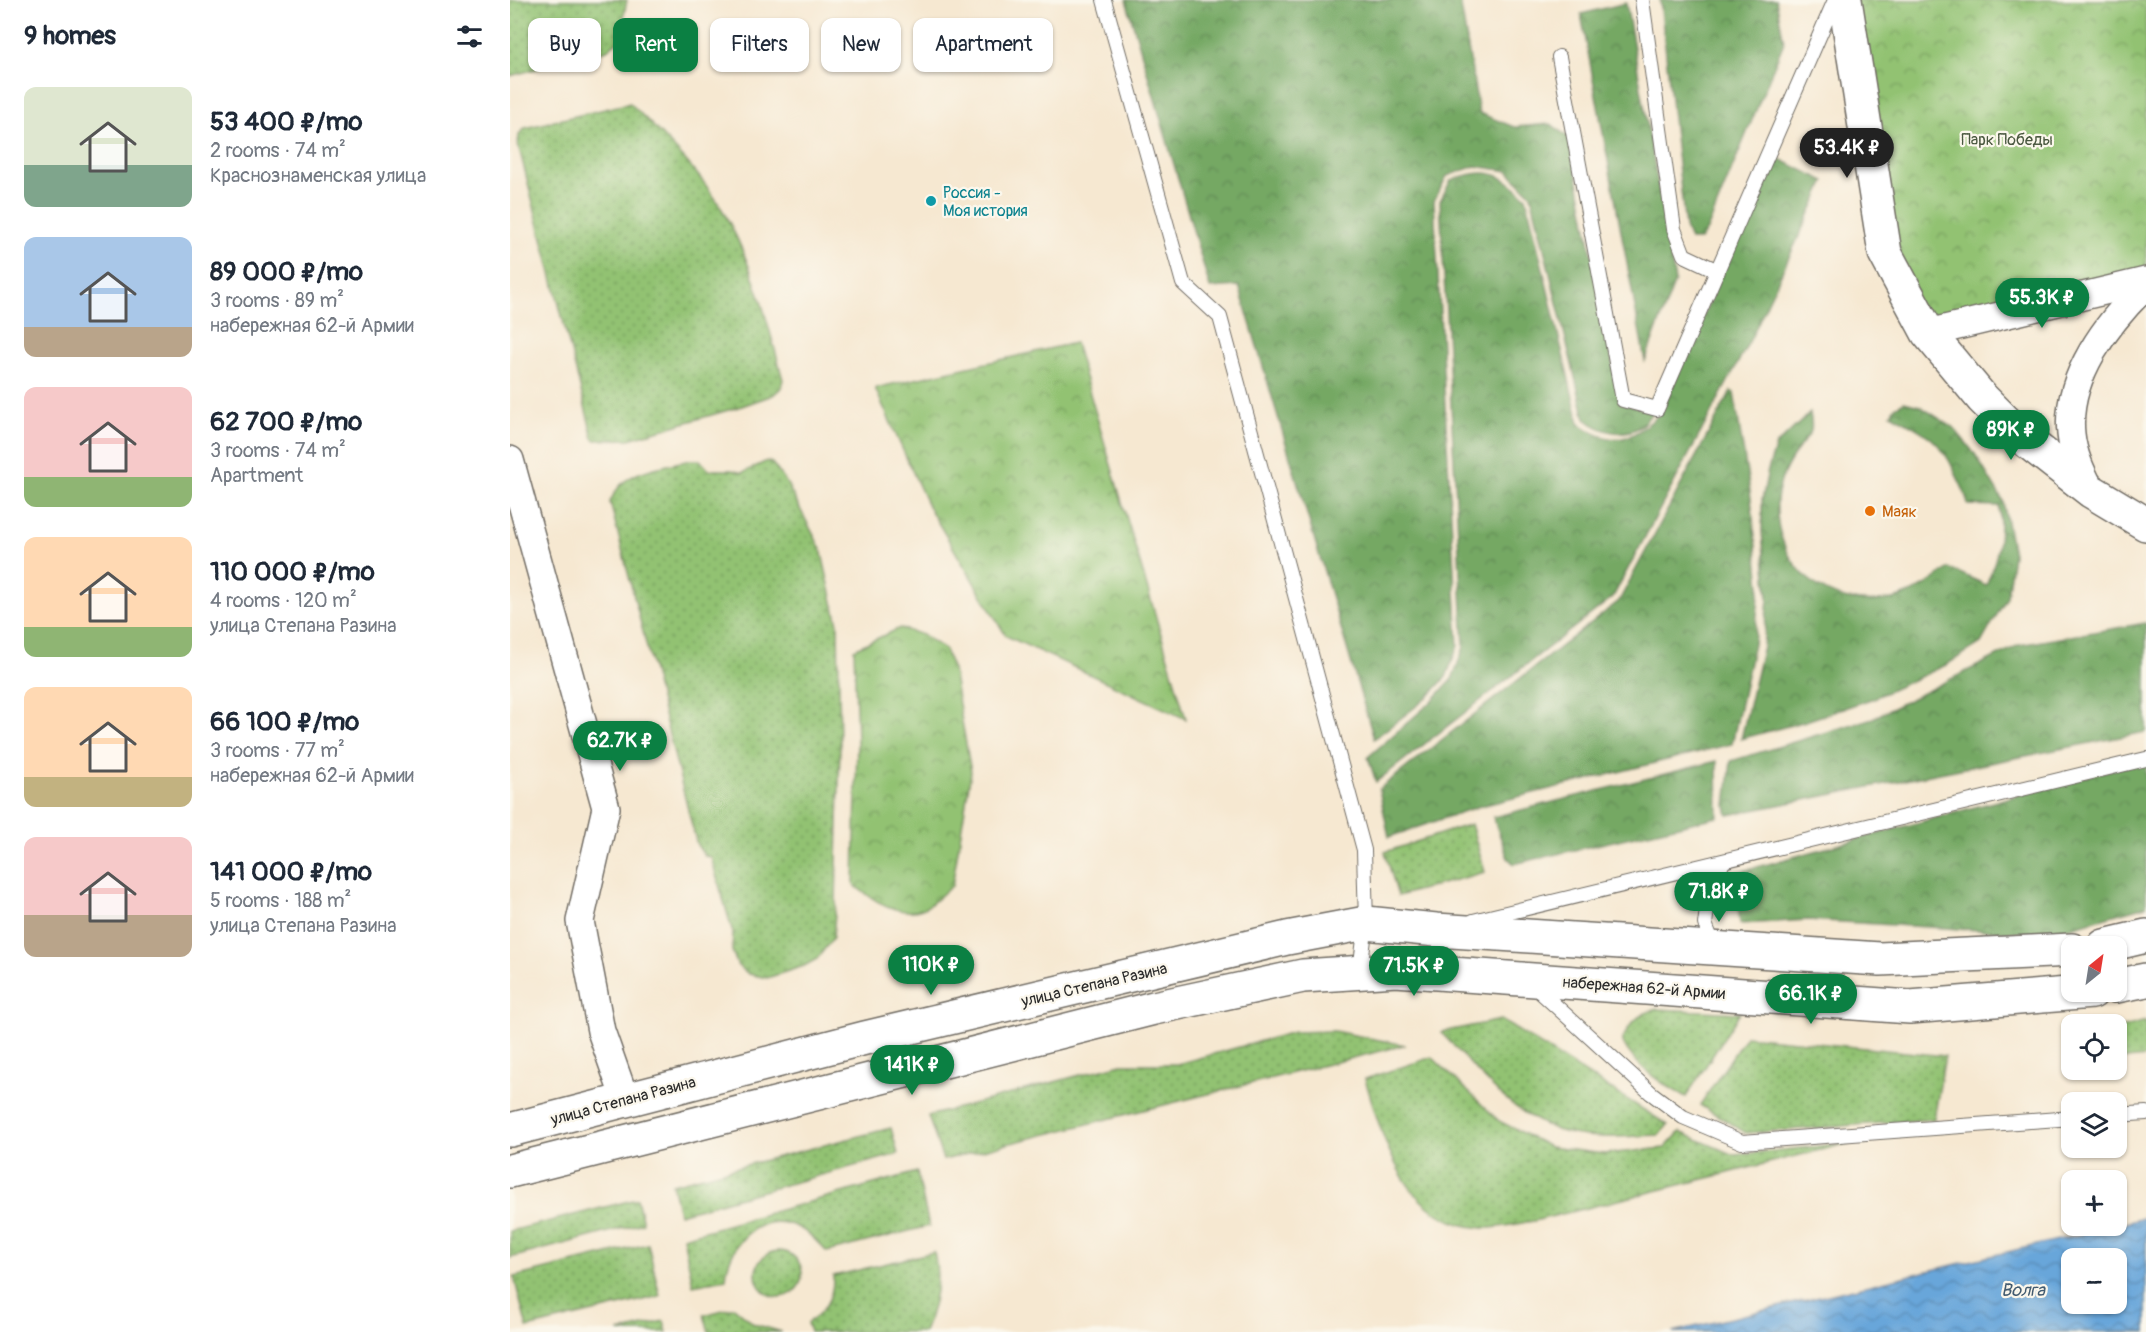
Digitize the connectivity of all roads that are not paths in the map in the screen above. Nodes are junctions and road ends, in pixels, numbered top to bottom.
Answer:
1 (1104, 0) edge
2 (1642, 0) edge
3 (1835, 0) edge
4 (1845, 0) edge
5 (1559, 57) dead end
6 (1718, 271) junction
7 (2146, 283) edge
8 (1928, 333) junction
9 (510, 460) edge
10 (2091, 492) junction
11 (2146, 524) edge
12 (2146, 759) edge
13 (1723, 862) junction
14 (1366, 922) junction
15 (1436, 930) junction
16 (2146, 936) edge
17 (2127, 941) edge
18 (1715, 948) junction
19 (2061, 951) edge
20 (1360, 971) junction
21 (1526, 978) junction
22 (2146, 980) edge
23 (2127, 984) edge
24 (2061, 995) edge
25 (625, 1099) junction
26 (2146, 1113) edge
27 (2127, 1114) edge
28 (2061, 1119) edge
29 (510, 1130) edge
30 (510, 1171) edge

1 - 14 lane
2 - 6 lane
3 - 6 lane
4 - 8 main road
5 - 6 lane
7 - 8 street
7 - 10 street
8 - 10 main road
9 - 25 street
10 - 11 main road
12 - 13 lane
13 - 15 lane
13 - 18 lane
14 - 15 main road
14 - 20 lane
14 - 25 main road, улица Степана Разина
15 - 18 main road
16 - 17 main road
18 - 19 main road
20 - 21 main road, набережная 62-й Армии
20 - 30 main road, набережная 62-й Армии
21 - 24 main road, набережная 62-й Армии
21 - 28 lane
22 - 23 main road
25 - 29 main road, улица Степана Разина
26 - 27 lane

